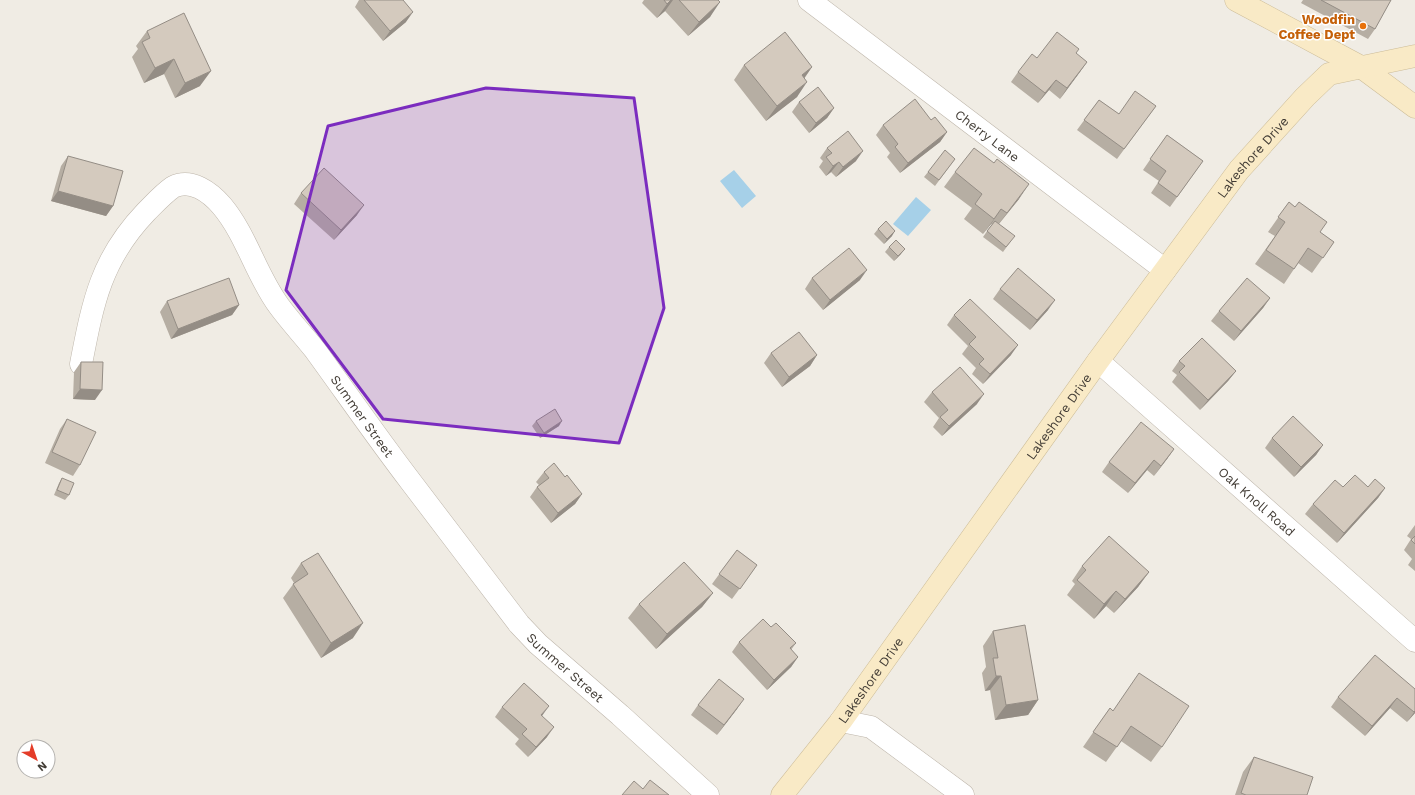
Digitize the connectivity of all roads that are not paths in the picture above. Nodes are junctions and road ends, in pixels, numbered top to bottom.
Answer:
1 (809, 0) edge
2 (1236, 0) edge
3 (1415, 56) edge
4 (1361, 67) junction
5 (1415, 107) edge
6 (1165, 270) junction
7 (1098, 361) junction
8 (81, 364) edge
9 (1415, 641) edge
10 (841, 721) junction
11 (708, 795) edge
12 (782, 795) edge
13 (963, 795) edge

1 - 6 street, Cherry Lane
2 - 4 street
3 - 4 street, Lakeshore Drive
4 - 5 street
4 - 6 street, Lakeshore Drive
6 - 7 street, Lakeshore Drive
7 - 9 street, Oak Knoll Road
7 - 10 street, Lakeshore Drive
8 - 11 street, Summer Street
10 - 12 street, Lakeshore Drive
10 - 13 street

